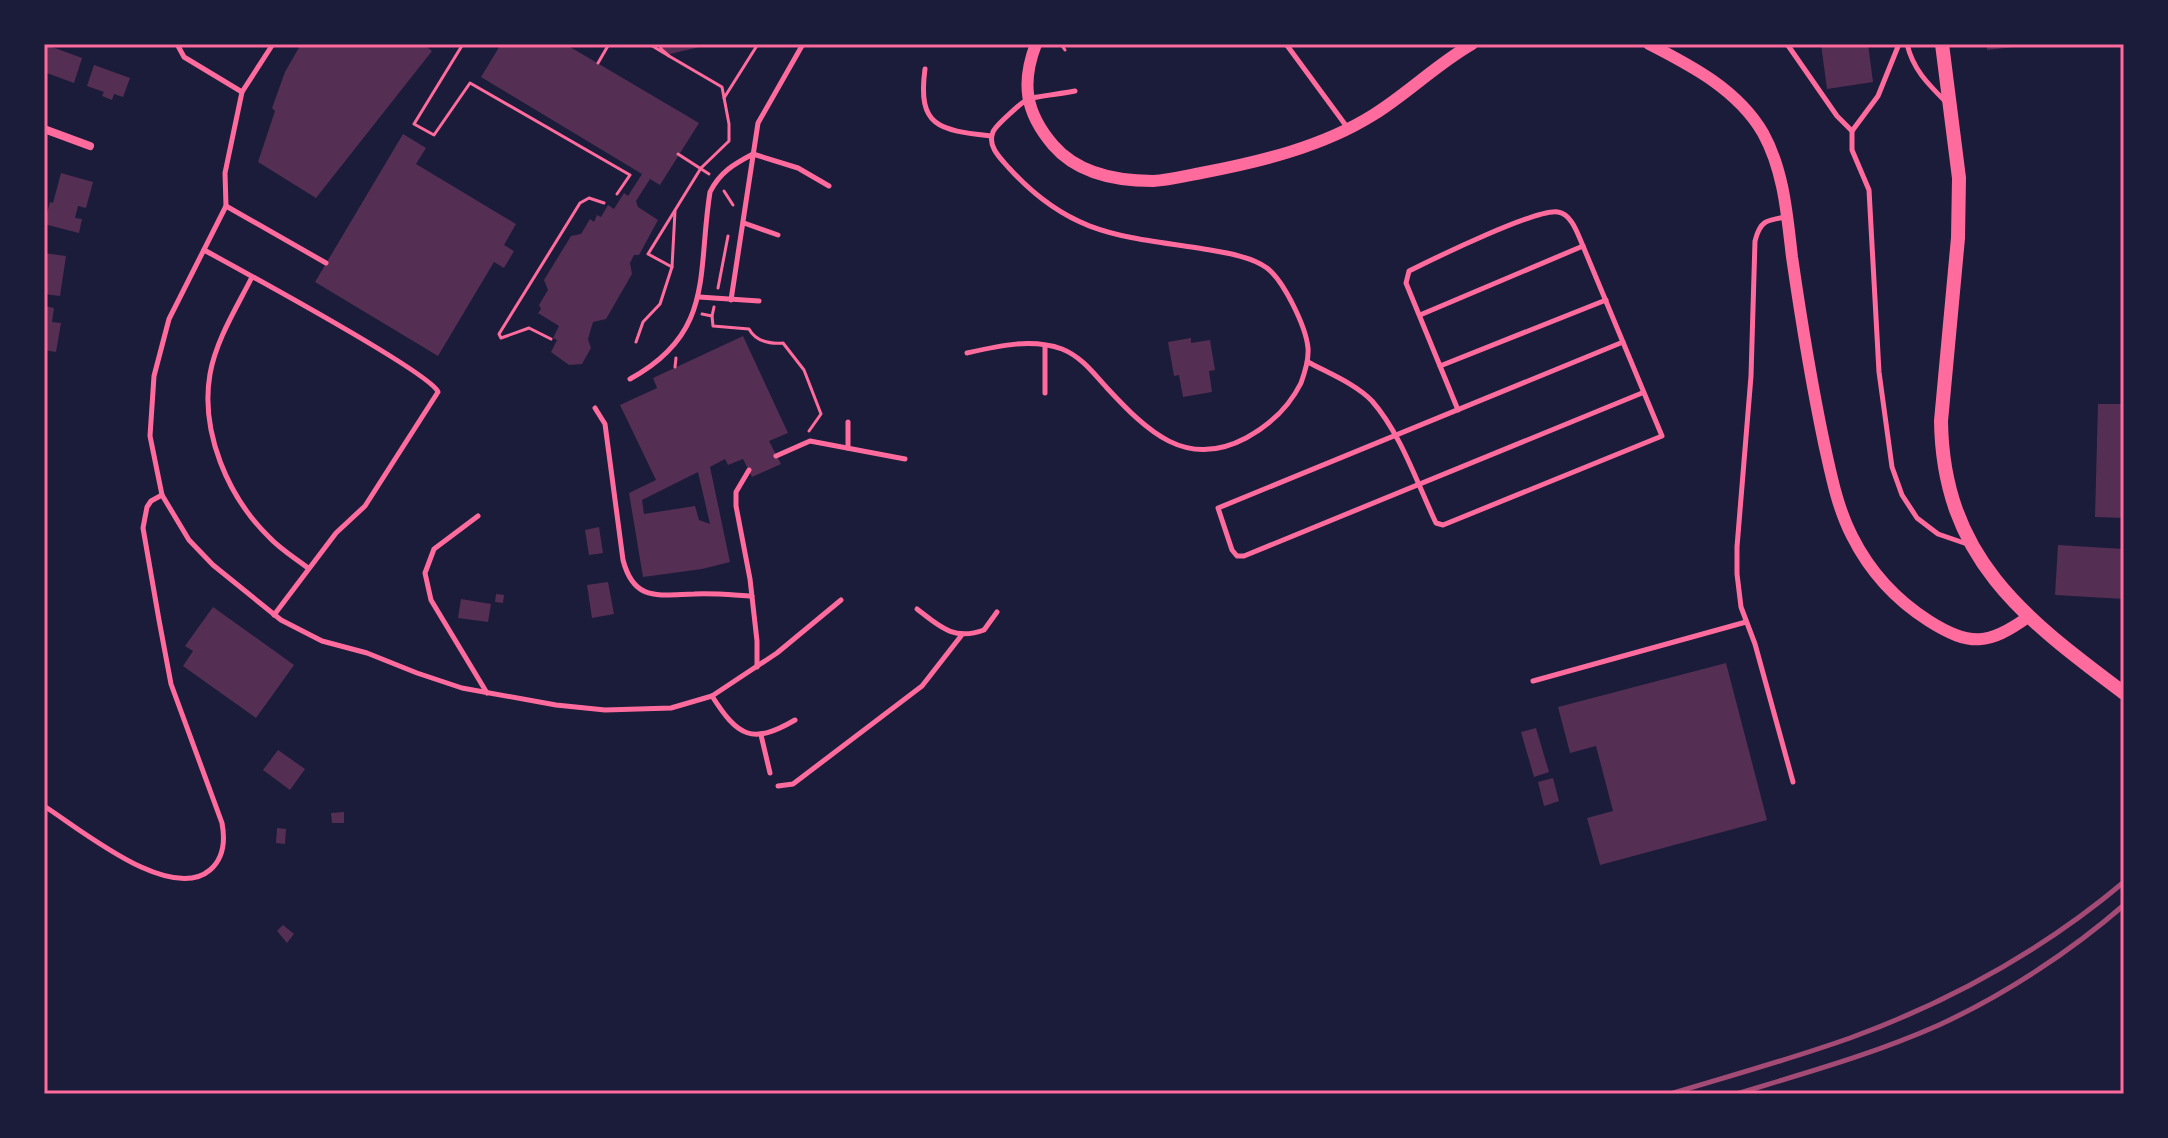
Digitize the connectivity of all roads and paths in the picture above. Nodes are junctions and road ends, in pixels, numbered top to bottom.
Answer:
1 (177, 44) edge
2 (273, 44) edge
3 (463, 44) edge
4 (609, 44) edge
5 (649, 44) edge
6 (660, 44) edge
7 (758, 44) edge
8 (803, 44) edge
9 (1036, 44) edge
10 (1061, 44) edge
11 (1286, 44) edge
12 (1472, 44) edge
13 (1649, 44) edge
14 (1787, 44) edge
15 (1899, 44) edge
16 (1907, 44) edge
17 (1942, 44) edge
18 (1065, 50) dead end
19 (669, 56) junction
20 (598, 63) dead end
21 (925, 69) dead end
22 (1075, 91) dead end
23 (242, 92) junction
24 (724, 98) junction
25 (1028, 99) junction
26 (1952, 107) junction
27 (1347, 128) junction
28 (44, 129) edge
29 (1852, 131) junction
30 (991, 136) junction
31 (90, 146) dead end
32 (753, 154) junction
33 (829, 186) dead end
34 (617, 194) dead end
35 (604, 203) dead end
36 (226, 206) junction
37 (675, 210) junction
38 (1787, 217) junction
39 (744, 223) junction
40 (778, 235) dead end
41 (1583, 246) junction
42 (204, 250) junction
43 (326, 263) dead end
44 (672, 267) junction
45 (252, 277) junction
46 (699, 297) junction
47 (1606, 299) junction
48 (731, 300) junction
49 (759, 301) dead end
50 (1420, 315) junction
51 (712, 316) dead end
52 (551, 339) dead end
53 (636, 342) dead end
54 (1623, 342) junction
55 (1045, 346) junction
56 (967, 353) dead end
57 (1308, 362) junction
58 (1440, 366) junction
59 (630, 379) dead end
60 (1045, 393) dead end
61 (1642, 393) junction
62 (595, 408) dead end
63 (1458, 410) junction
64 (848, 422) dead end
65 (802, 433) dead end
66 (1395, 437) junction
67 (848, 448) junction
68 (776, 456) dead end
69 (905, 459) dead end
70 (749, 470) dead end
71 (1417, 485) junction
72 (162, 495) junction
73 (478, 516) dead end
74 (1971, 545) junction
75 (308, 568) junction
76 (752, 596) junction
77 (841, 600) dead end
78 (917, 609) dead end
79 (997, 612) dead end
80 (274, 615) junction
81 (2028, 617) junction
82 (1746, 622) junction
83 (961, 636) junction
84 (757, 667) junction
85 (1533, 681) dead end
86 (2124, 693) edge
87 (487, 694) junction
88 (712, 696) junction
89 (795, 720) dead end
90 (761, 735) junction
91 (770, 773) dead end
92 (1793, 782) dead end
93 (778, 786) dead end
94 (44, 806) edge

1 - 23 lane
2 - 23 lane
3 - 34 path
4 - 20 path
5 - 19 path
6 - 19 path
7 - 24 path
8 - 32 lane
9 - 25 street
10 - 18 path
11 - 27 lane
12 - 27 street
13 - 38 street
14 - 29 lane
15 - 29 lane
16 - 26 lane
17 - 26 main road
19 - 24 path
21 - 30 lane
22 - 25 lane
23 - 36 lane
24 - 37 path
25 - 27 street
25 - 30 lane
26 - 74 main road
28 - 31 street
29 - 74 lane
30 - 57 lane
32 - 33 lane
32 - 39 lane
32 - 46 lane
35 - 52 path
36 - 42 lane
36 - 43 lane
37 - 44 path
37 - 44 path
38 - 81 street
38 - 82 lane
39 - 40 lane
39 - 48 lane
41 - 47 lane
41 - 50 lane
41 - 50 lane
42 - 45 lane
42 - 72 lane
44 - 53 path
45 - 75 lane
45 - 75 lane
46 - 48 lane
46 - 59 lane
47 - 54 lane
47 - 58 lane
48 - 49 lane
50 - 58 lane
51 - 65 path
54 - 61 lane
54 - 63 lane
55 - 56 lane
55 - 57 lane
55 - 60 lane
57 - 66 lane
58 - 63 lane
61 - 71 lane
61 - 71 lane
62 - 76 lane
63 - 66 lane
64 - 67 lane
66 - 71 lane
66 - 71 lane
67 - 68 lane
67 - 69 lane
70 - 76 lane
72 - 80 lane
72 - 94 lane
73 - 87 lane
74 - 81 main road
75 - 80 lane
76 - 84 lane
77 - 84 lane
78 - 83 lane
79 - 83 lane
80 - 87 lane
81 - 86 main road
82 - 85 lane
82 - 92 lane
83 - 93 lane
84 - 88 lane
87 - 88 lane
88 - 90 lane
89 - 90 lane
90 - 91 lane

